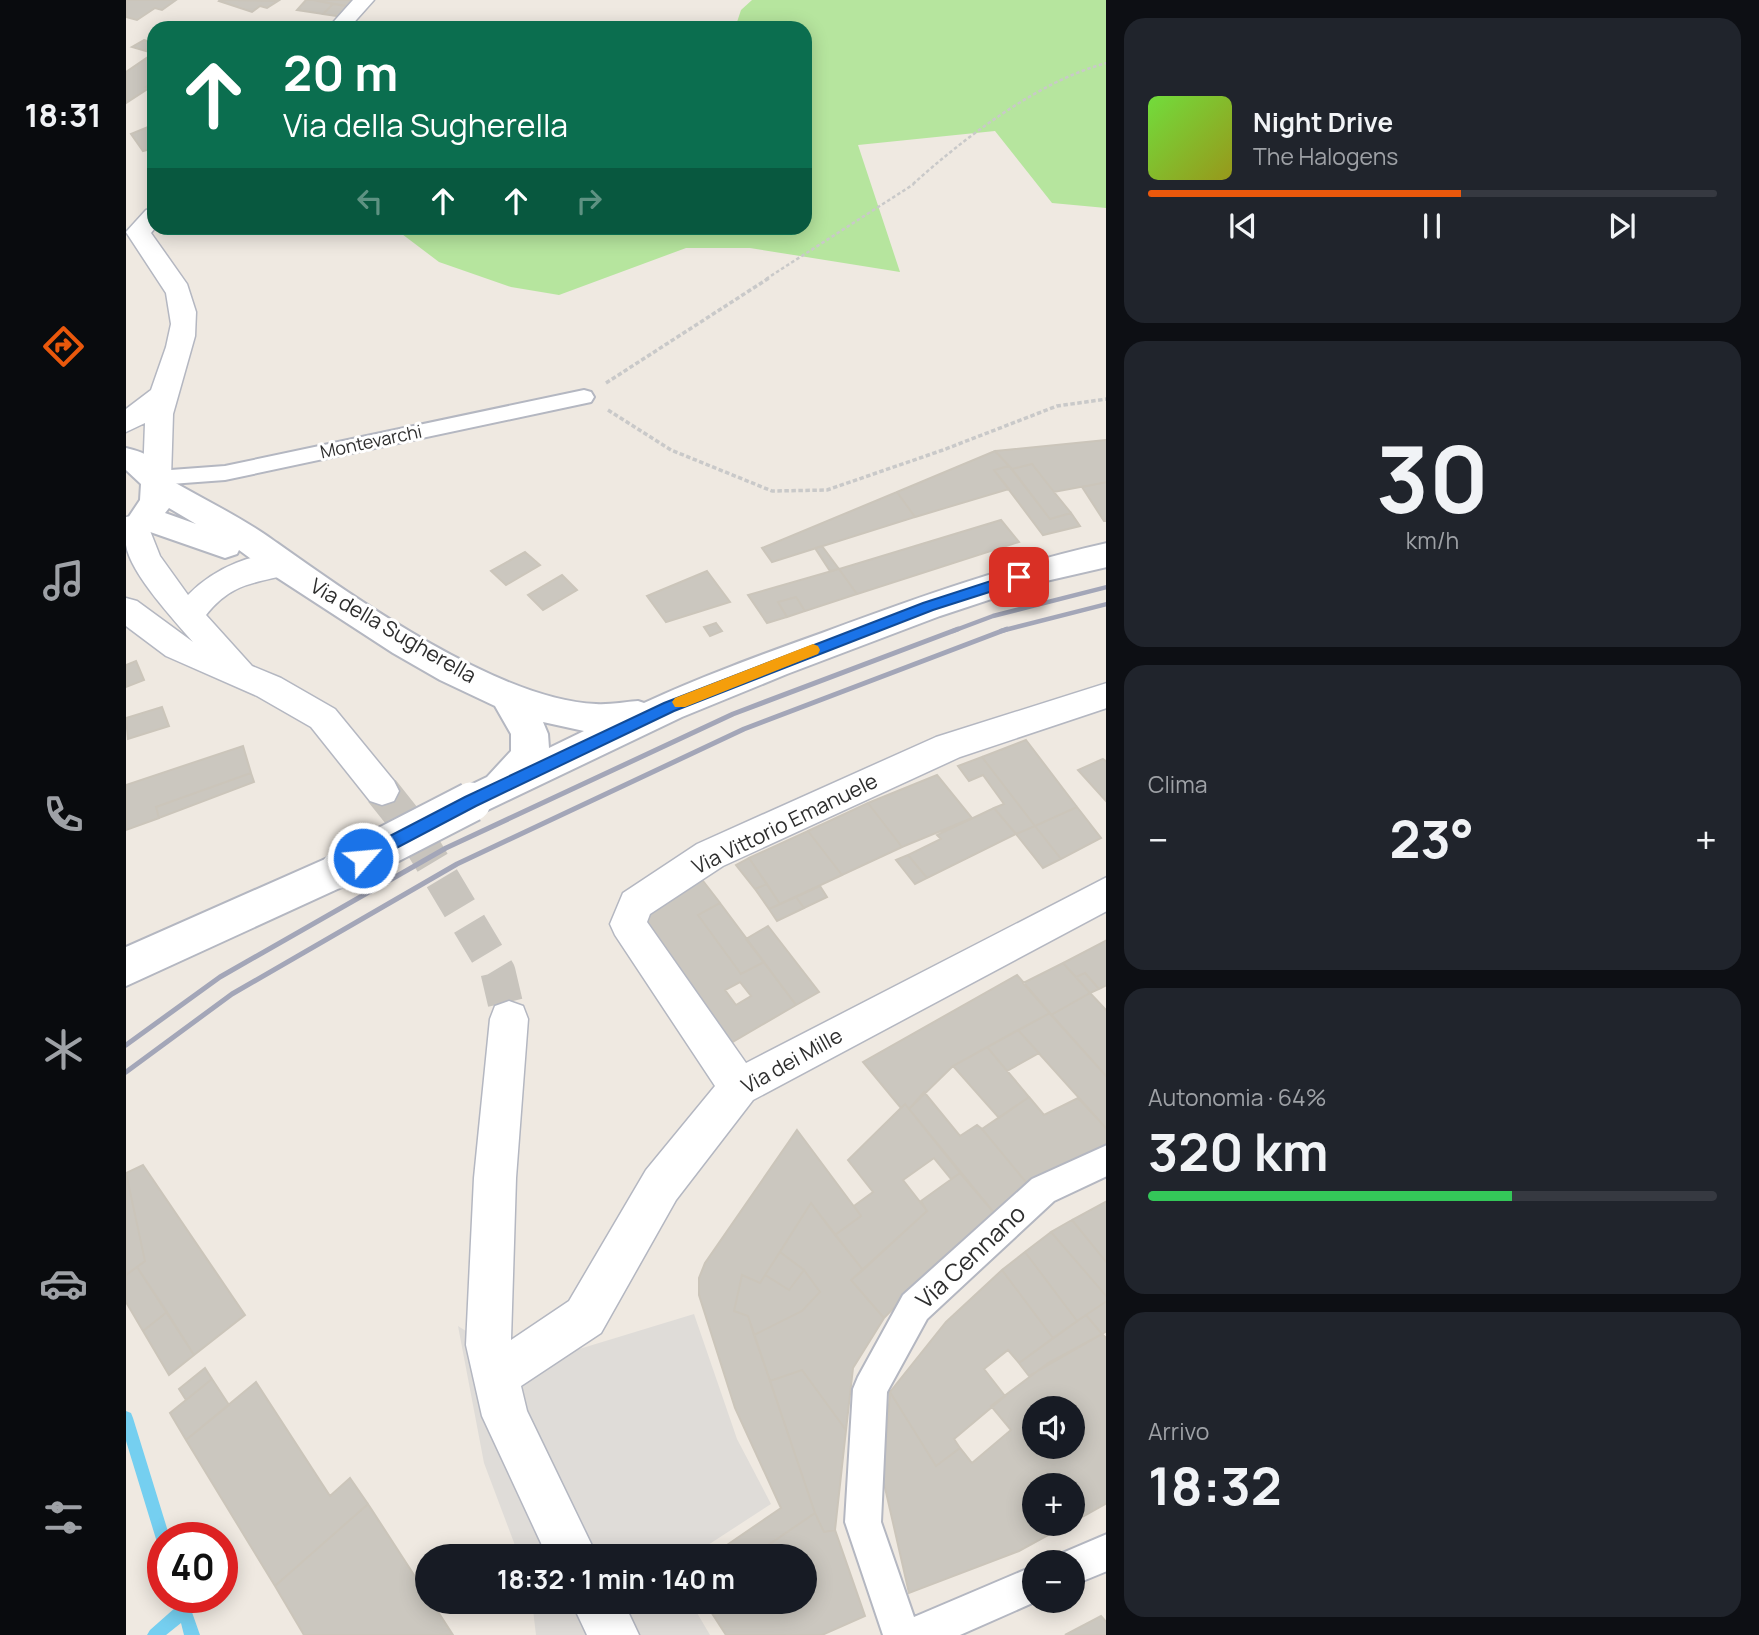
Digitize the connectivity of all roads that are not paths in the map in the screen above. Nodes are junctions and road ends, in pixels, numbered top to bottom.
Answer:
1 (364, 0) edge
2 (344, 21) edge
3 (147, 235) edge
4 (164, 394) junction
5 (584, 397) road end
6 (126, 423) edge
7 (126, 458) edge
8 (158, 483) junction
9 (135, 524) edge
10 (1106, 555) edge
11 (282, 565) junction
12 (126, 609) edge
13 (189, 615) junction
14 (247, 678) junction
15 (1106, 695) edge
16 (508, 696) junction
17 (669, 707) junction
18 (382, 791) tunnel mouth
19 (485, 795) junction
20 (1106, 892) edge
21 (126, 967) edge
22 (509, 1019) tunnel mouth
23 (738, 1087) junction
24 (1106, 1160) edge
25 (497, 1374) junction
26 (567, 1544) edge
27 (1106, 1552) edge
28 (1085, 1562) edge
29 (1022, 1589) edge
30 (603, 1614) edge
31 (614, 1635) edge
32 (902, 1635) edge
33 (916, 1635) edge

1 - 2 street
3 - 4 street
4 - 6 street
4 - 8 street
5 - 8 street, Montevarchi
7 - 8 street, Via della Sugherella
8 - 9 street
8 - 11 street, Via della Sugherella
9 - 11 street, Via della Sugherella
9 - 13 street
10 - 17 street, Via della Sugherella
11 - 13 street
11 - 16 street, Via della Sugherella
12 - 14 street
13 - 14 street
14 - 18 street
15 - 23 street, Via Vittorio Emanuele
16 - 17 street, Via della Sugherella
16 - 19 street
17 - 19 street, Via della Sugherella
19 - 21 street, Via della Sugherella, bridge
20 - 23 street, Via dei Mille
22 - 25 street
23 - 25 street, Via dei Mille
24 - 32 street, Via Cennano
25 - 26 street
27 - 28 street
29 - 33 street
30 - 31 street

